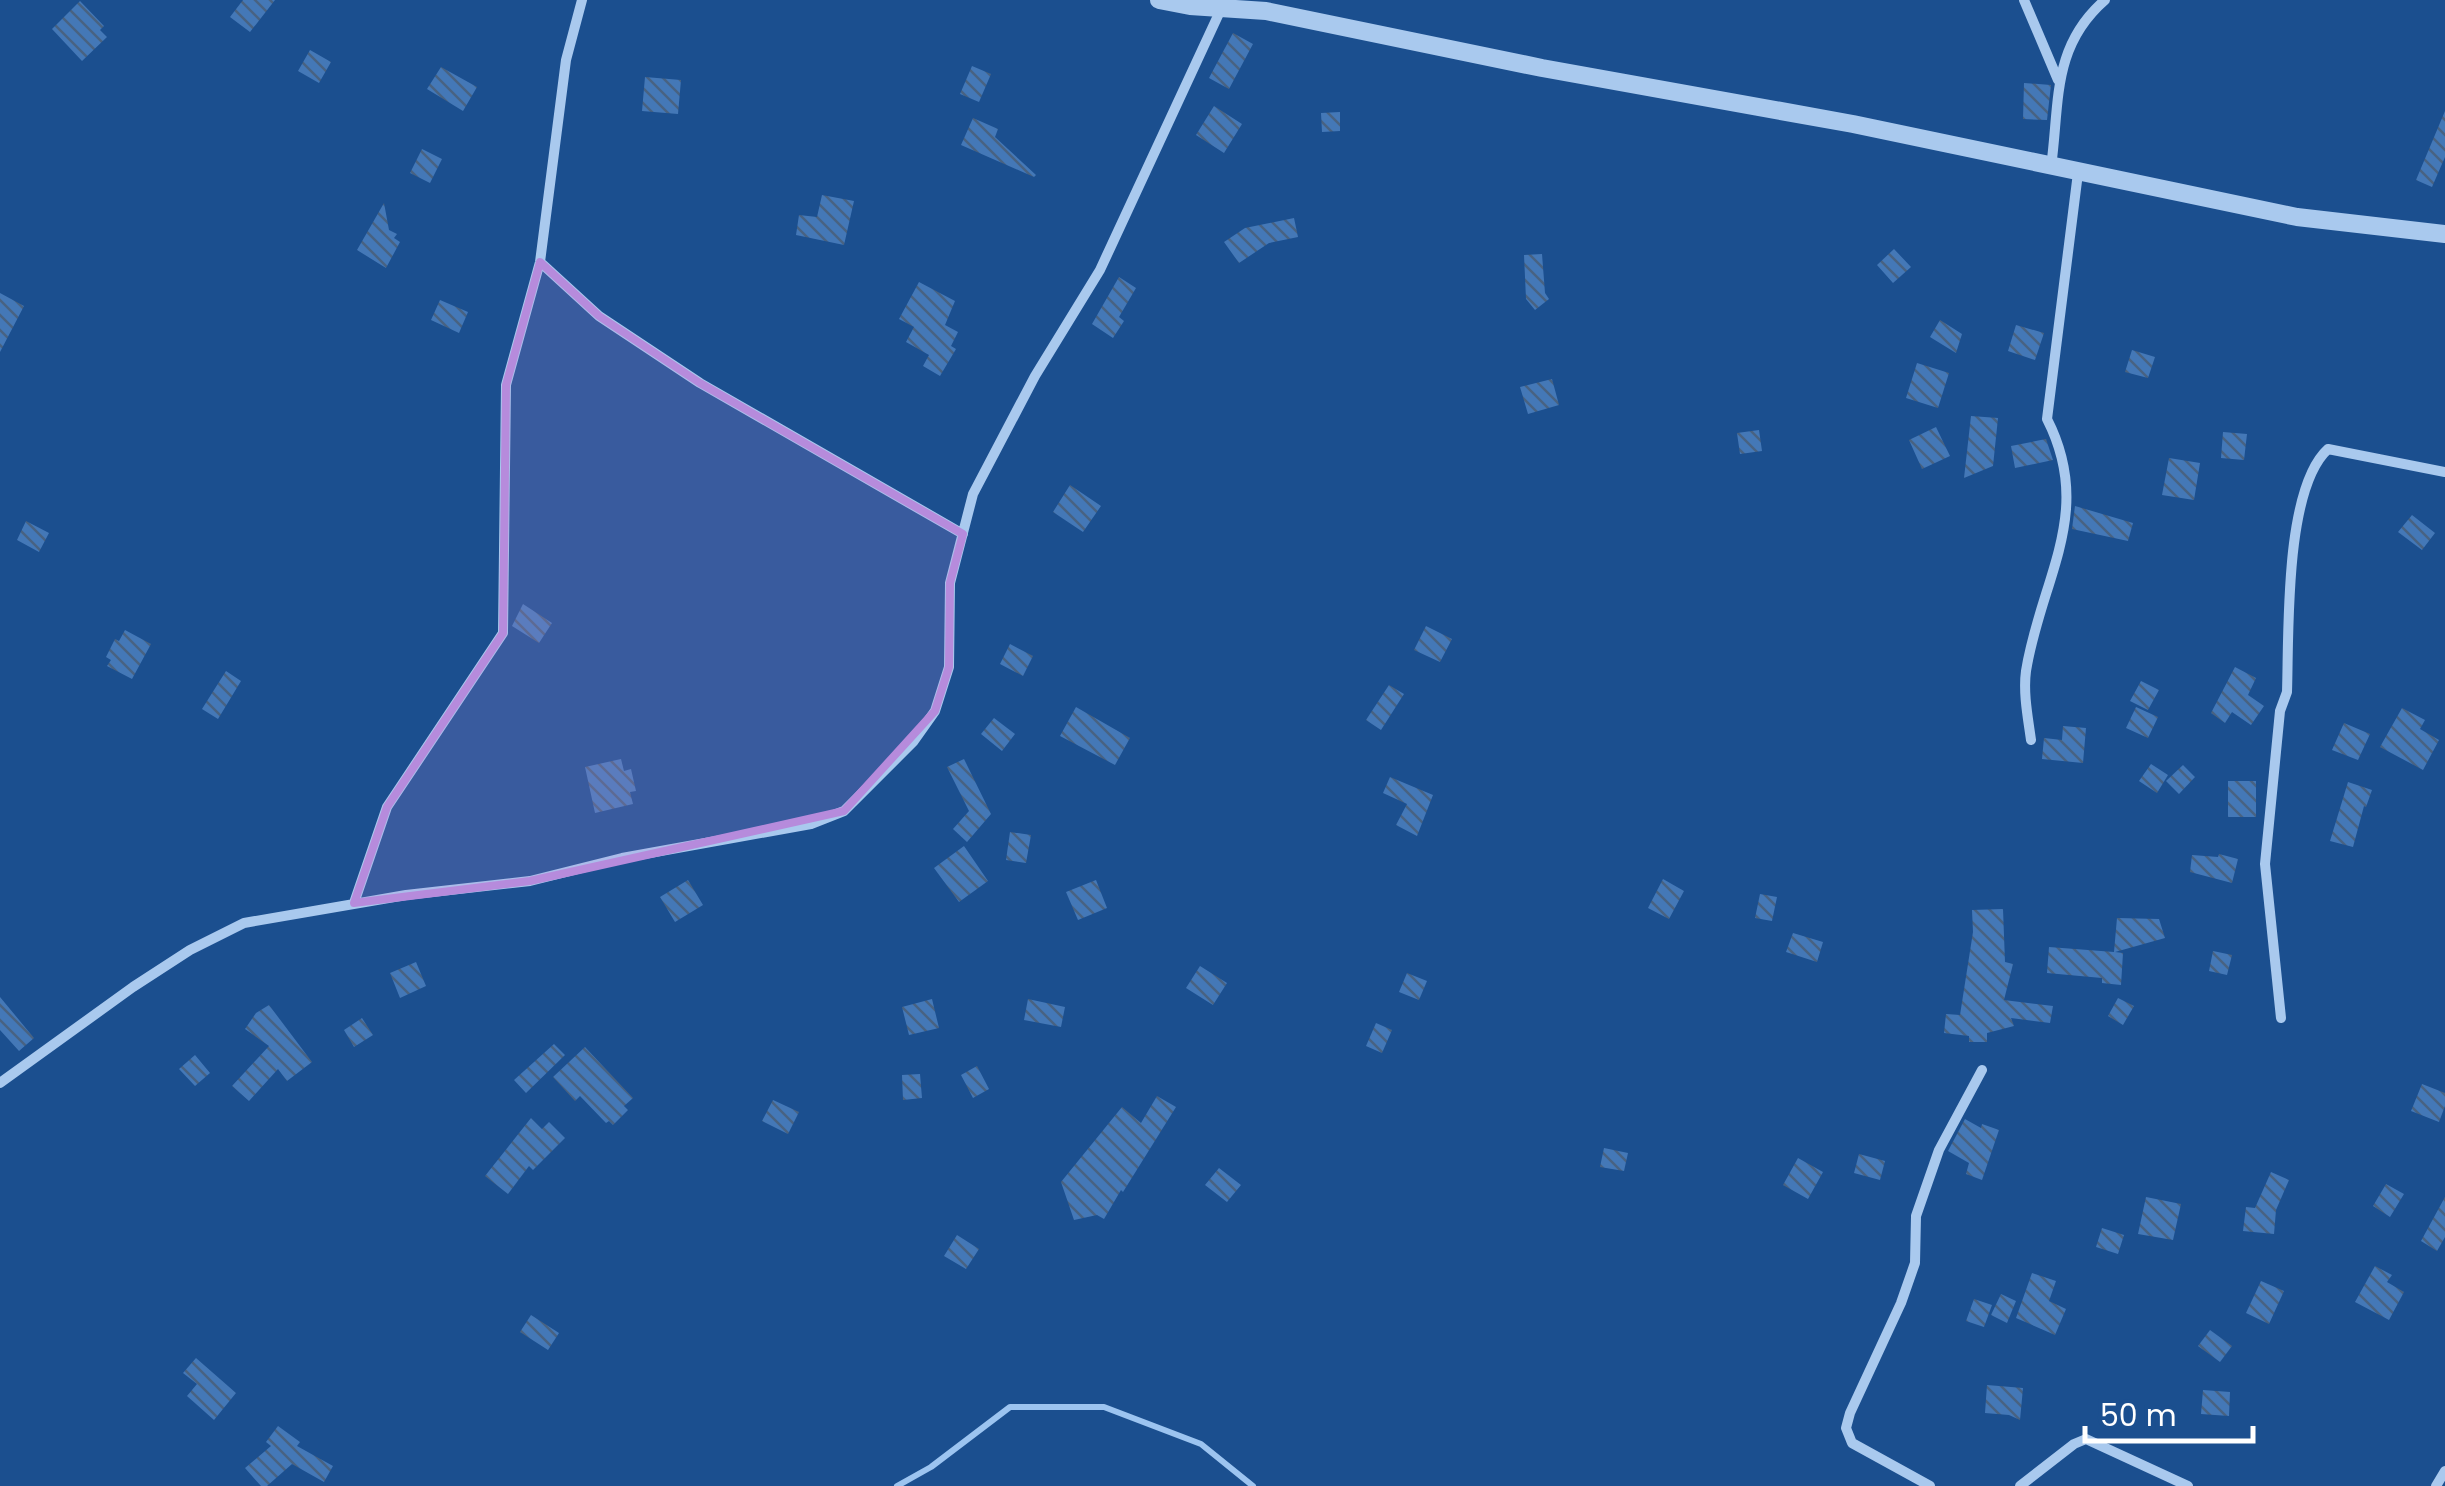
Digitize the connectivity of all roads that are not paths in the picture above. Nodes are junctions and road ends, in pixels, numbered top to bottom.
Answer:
1 (582, 0) edge
2 (1159, 0) edge
3 (2024, 0) edge
4 (2105, 0) edge
5 (1222, 6) junction
6 (1266, 6) edge
7 (2058, 81) junction
8 (2051, 167) junction
9 (2078, 173) junction
10 (2445, 234) edge
11 (540, 262) junction
12 (2445, 472) edge
13 (963, 534) junction
14 (2032, 740) dead end
15 (354, 903) junction
16 (2281, 1018) dead end
17 (1982, 1070) dead end
18 (0, 1083) edge
19 (2445, 1471) edge
20 (1930, 1486) edge
21 (2020, 1486) edge
22 (2188, 1486) edge
23 (2436, 1486) edge

1 - 11 street
2 - 5 street
3 - 7 street
4 - 7 street
5 - 6 street
5 - 13 street
6 - 8 street
7 - 8 street
8 - 9 street
9 - 10 street
9 - 14 street
11 - 13 street
11 - 15 street
12 - 16 street
13 - 15 street
15 - 18 street
17 - 20 street
19 - 23 street
21 - 22 street

